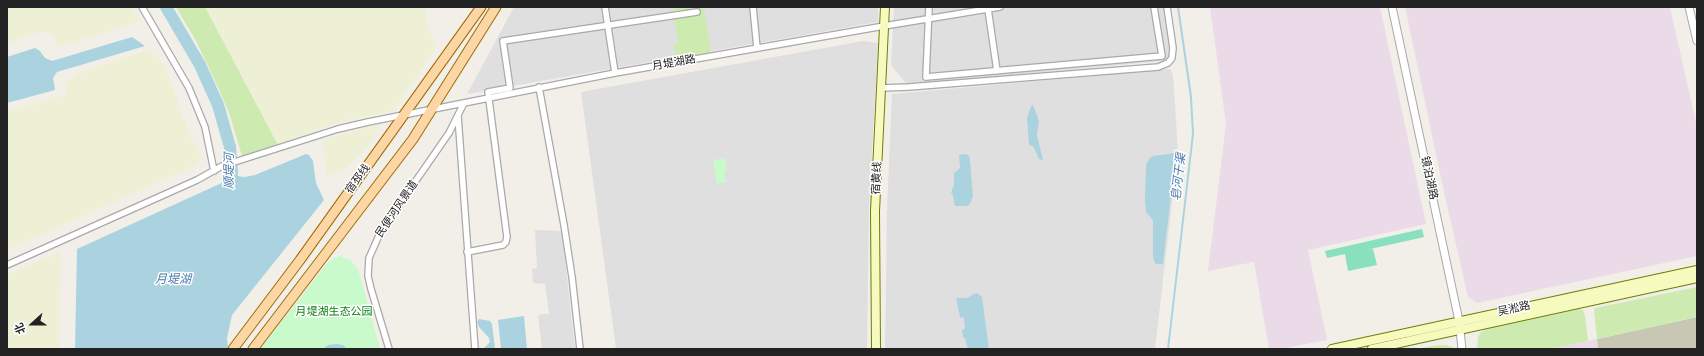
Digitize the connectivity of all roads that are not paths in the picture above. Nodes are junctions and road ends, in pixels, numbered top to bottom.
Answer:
1 (142, 7) edge
2 (480, 7) edge
3 (496, 7) edge
4 (605, 7) edge
5 (753, 7) edge
6 (885, 7) edge
7 (929, 7) edge
8 (1000, 7) edge
9 (1154, 7) edge
10 (1167, 7) edge
11 (1392, 7) edge
12 (1689, 7) edge
13 (988, 9) junction
14 (697, 12) dead end
15 (928, 18) junction
16 (608, 25) junction
17 (884, 26) junction
18 (1697, 41) edge
19 (757, 48) junction
20 (1000, 70) junction
21 (615, 73) junction
22 (1005, 80) junction
23 (539, 87) junction
24 (881, 88) junction
25 (488, 97) junction
26 (464, 103) junction
27 (432, 109) junction
28 (404, 114) junction
29 (458, 115) junction
30 (214, 171) junction
31 (467, 252) junction
32 (7, 265) edge
33 (1697, 270) edge
34 (1697, 278) edge
35 (1459, 321) junction
36 (1460, 330) junction
37 (235, 346) edge
38 (252, 349) edge
39 (389, 349) edge
40 (474, 349) edge
41 (580, 349) edge
42 (876, 349) edge
43 (1332, 349) edge
44 (1372, 349) edge
45 (1462, 349) edge

1 - 30 street
2 - 28 main road, 宿邳线
3 - 27 main road, 宿邳线
4 - 16 street
5 - 19 street
6 - 17 main road, 宿黄线
7 - 15 street
8 - 13 street, 月堤湖路
9 - 20 street
10 - 22 street
11 - 35 street, 镜泊湖路
12 - 18 street
13 - 15 street, 月堤湖路
13 - 20 street
14 - 16 street
15 - 17 street, 月堤湖路
15 - 20 street
16 - 21 street
16 - 25 street
17 - 19 street, 月堤湖路
17 - 24 main road, 宿黄线
19 - 21 street, 月堤湖路
20 - 22 street
21 - 23 street, 月堤湖路
22 - 24 street
23 - 25 street, 月堤湖路
23 - 41 street
24 - 42 main road, 宿黄线
25 - 26 street, 月堤湖路
25 - 31 street
26 - 27 street, 月堤湖路
26 - 29 street, 民便河风景道
27 - 28 street, 月堤湖路
27 - 38 main road, 宿邳线
28 - 30 street, 月堤湖路
28 - 37 main road, 宿邳线
29 - 31 street
29 - 39 street, 民便河风景道
30 - 32 street, 月堤湖路
31 - 40 street
33 - 35 main road, 吴淞路
34 - 36 main road, 吴淞路
35 - 36 street, 镜泊湖路
35 - 43 main road, 吴淞路
36 - 44 main road, 吴淞路
36 - 45 street, 镜泊湖路

